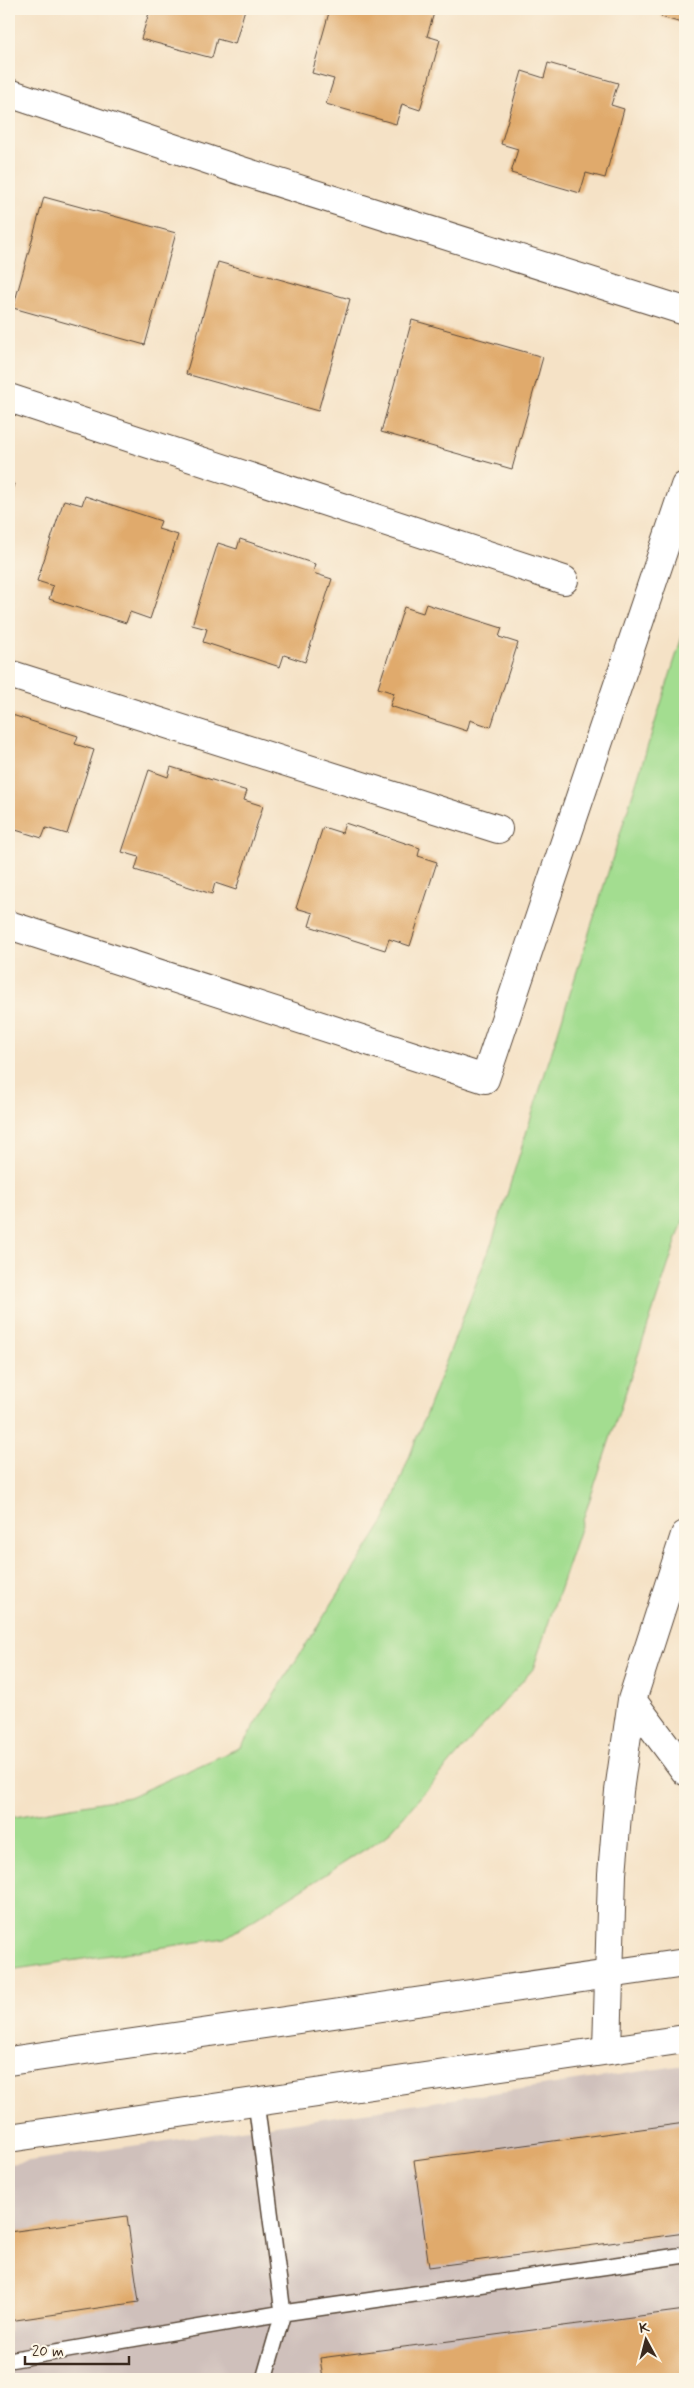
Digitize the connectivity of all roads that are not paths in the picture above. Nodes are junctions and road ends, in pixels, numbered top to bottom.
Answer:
1 (9, 86) edge
2 (9, 93) edge
3 (34, 101) junction
4 (685, 310) edge
5 (9, 398) edge
6 (685, 486) edge
7 (564, 580) dead end
8 (9, 674) edge
9 (498, 829) dead end
10 (9, 925) edge
11 (685, 1535) edge
12 (632, 1700) junction
13 (685, 1771) edge
14 (685, 1963) edge
15 (609, 1974) junction
16 (685, 2039) edge
17 (607, 2049) junction
18 (9, 2061) edge
19 (256, 2102) junction
20 (9, 2138) edge
21 (685, 2255) edge
22 (283, 2313) junction
23 (9, 2360) edge
24 (264, 2379) edge

1 - 3 street
2 - 3 street
3 - 4 street
5 - 7 street
6 - 10 street
8 - 9 street
11 - 12 street
12 - 13 street
12 - 15 street
14 - 15 street
15 - 17 street
15 - 18 street
16 - 17 street
17 - 19 street
19 - 20 street
19 - 22 lane
21 - 22 lane
22 - 23 lane
22 - 24 lane

